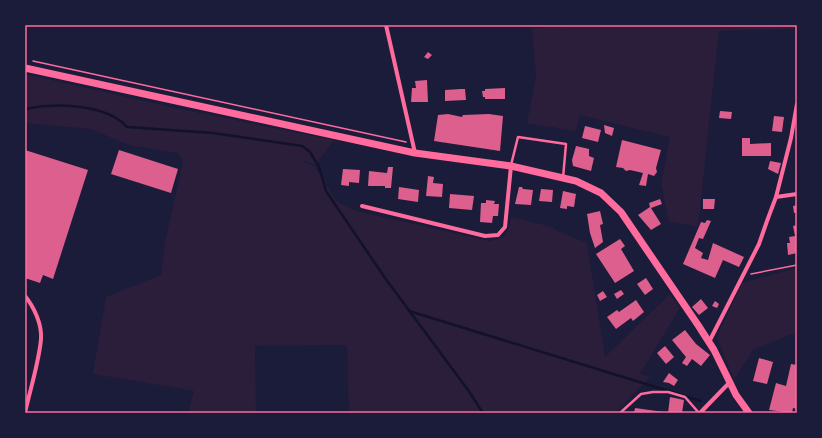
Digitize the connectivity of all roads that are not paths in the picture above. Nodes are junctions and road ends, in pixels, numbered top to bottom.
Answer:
1 (386, 25) edge
2 (25, 68) edge
3 (797, 104) edge
4 (415, 153) junction
5 (511, 166) junction
6 (563, 178) junction
7 (797, 194) edge
8 (776, 197) junction
9 (362, 206) dead end
10 (25, 296) edge
11 (709, 342) junction
12 (729, 383) junction
13 (25, 413) edge
14 (620, 413) edge
15 (700, 413) edge
16 (749, 413) edge

1 - 4 street
2 - 4 main road
3 - 8 street
4 - 5 main road
5 - 6 main road
5 - 6 lane
5 - 9 street
6 - 11 main road
7 - 8 street
8 - 11 street
10 - 13 street
11 - 12 main road
12 - 15 street
12 - 16 main road
14 - 15 lane

